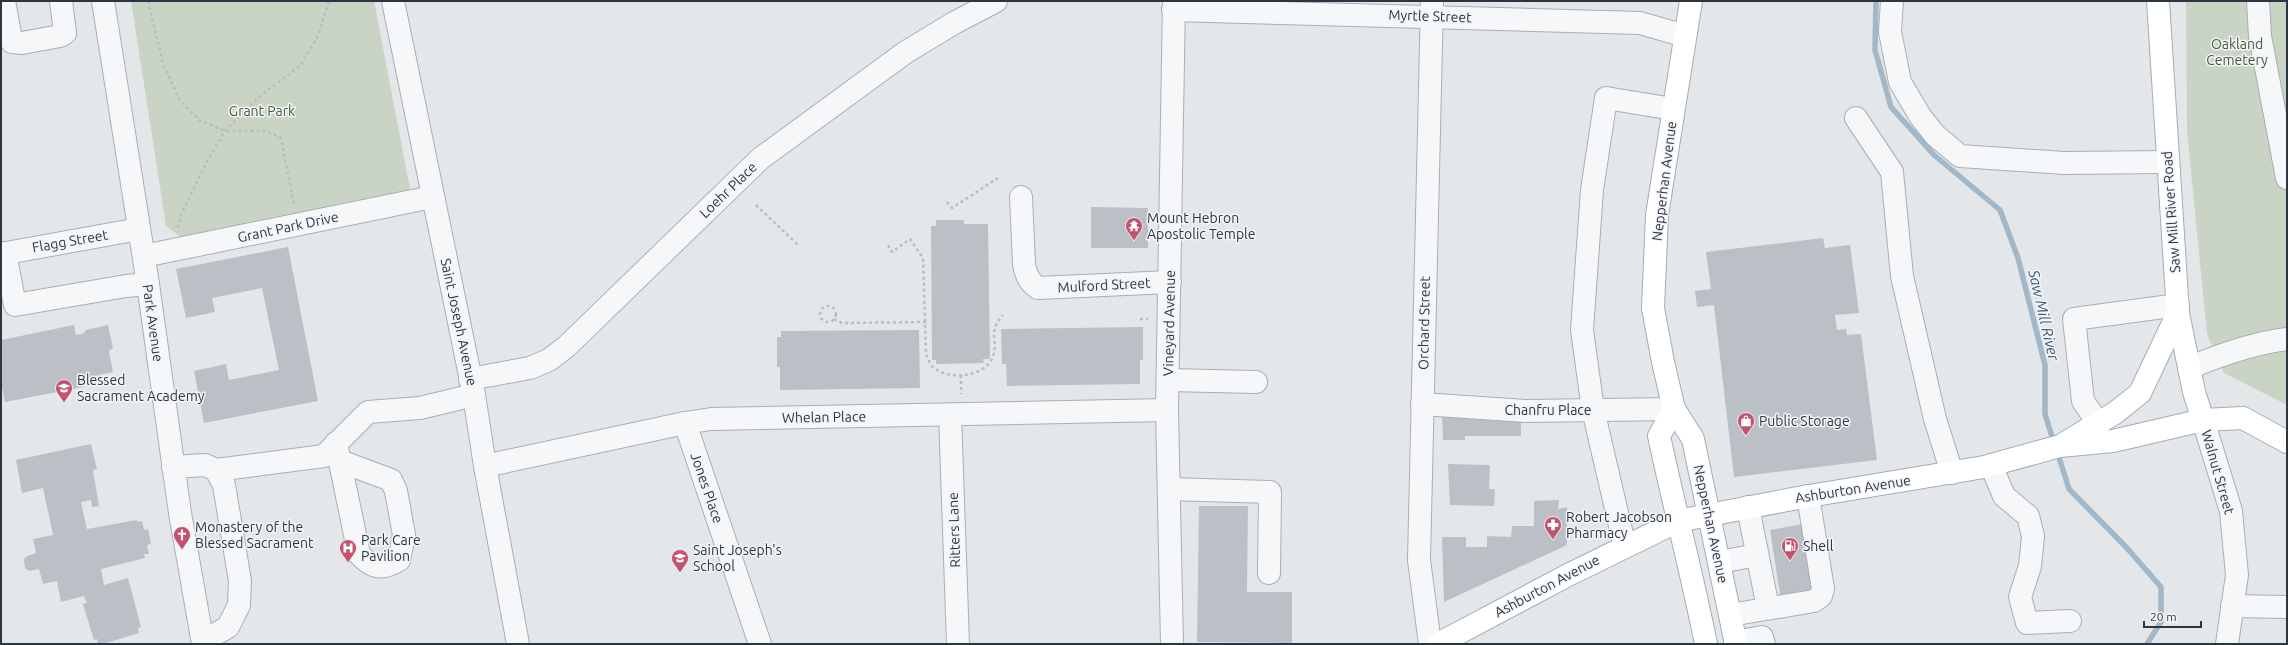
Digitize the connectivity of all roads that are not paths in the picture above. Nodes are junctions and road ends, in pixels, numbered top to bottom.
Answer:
1 (4, 1) edge
2 (61, 1) edge
3 (104, 1) edge
4 (393, 1) edge
5 (996, 1) edge
6 (1691, 1) edge
7 (1892, 1) edge
8 (2158, 1) edge
9 (2258, 1) edge
10 (1174, 5) edge
11 (1431, 8) edge
12 (1685, 36) junction
13 (1673, 109) junction
14 (1856, 118) dead end
15 (2168, 162) junction
16 (2287, 178) edge
17 (432, 197) junction
18 (1021, 197) dead end
19 (139, 229) junction
20 (3, 253) edge
21 (144, 256) junction
22 (1170, 282) junction
23 (148, 284) junction
24 (2178, 309) junction
25 (2287, 338) edge
26 (2189, 368) junction
27 (1168, 380) junction
28 (1256, 382) dead end
29 (472, 387) junction
30 (1422, 404) junction
31 (1674, 409) junction
32 (1167, 410) junction
33 (1593, 410) junction
34 (950, 415) junction
35 (2203, 420) junction
36 (684, 422) junction
37 (2098, 423) junction
38 (2287, 442) edge
39 (2060, 446) junction
40 (338, 452) junction
41 (1991, 465) junction
42 (485, 466) junction
43 (173, 467) junction
44 (216, 470) junction
45 (1952, 473) junction
46 (1169, 489) junction
47 (1808, 496) junction
48 (1748, 507) junction
49 (1708, 515) junction
50 (1678, 521) junction
51 (1625, 547) junction
52 (1757, 555) junction
53 (1719, 562) junction
54 (1269, 573) dead end
55 (2232, 606) junction
56 (2287, 607) edge
57 (1768, 608) junction
58 (1730, 615) junction
59 (2070, 622) dead end
60 (203, 642) edge
61 (1736, 643) edge
62 (518, 644) edge
63 (760, 644) edge
64 (958, 644) edge
65 (1172, 644) edge
66 (1430, 644) edge
67 (1438, 644) edge
68 (1706, 644) edge
69 (1764, 644) edge
70 (2227, 644) edge

1 - 2 street
3 - 19 street, Park Avenue
4 - 17 street, Saint Joseph Avenue
5 - 29 street, Loehr Place
6 - 12 main road, Nepperhan Avenue
7 - 15 street
8 - 15 main road, Saw Mill River Road
9 - 16 street
10 - 11 street, Myrtle Street
10 - 22 street, Vineyard Avenue
11 - 12 street, Myrtle Street
11 - 30 street, Orchard Street
12 - 13 main road, Nepperhan Avenue
13 - 31 main road, Nepperhan Avenue
13 - 33 street
14 - 45 street
15 - 24 main road, Saw Mill River Road
17 - 21 street, Grant Park Drive
17 - 29 street, Saint Joseph Avenue
18 - 22 street, Mulford Street
19 - 20 street, Flagg Street
19 - 21 street, Park Avenue
20 - 23 street
21 - 23 street, Park Avenue
22 - 27 street, Vineyard Avenue
23 - 43 street, Park Avenue
24 - 26 main road, Saw Mill River Road
24 - 37 main road
24 - 37 street
25 - 26 street
26 - 35 main road, Saw Mill River Road
27 - 28 street
27 - 32 street, Vineyard Avenue
29 - 40 street, Loehr Place
29 - 42 street, Saint Joseph Avenue
30 - 33 street, Chanfru Place
30 - 66 street, Orchard Street
31 - 33 street, Chanfru Place
31 - 49 main road, Nepperhan Avenue
31 - 50 main road, Nepperhan Avenue
32 - 34 street, Whelan Place
32 - 46 street, Vineyard Avenue
33 - 51 street
34 - 36 street, Whelan Place
34 - 64 street, Ritters Lane
35 - 38 main road, Ashburton Avenue
35 - 39 main road, Ashburton Avenue
35 - 55 street, Walnut Street
36 - 42 street, Whelan Place
36 - 63 street, Jones Place
37 - 39 main road
39 - 41 main road, Ashburton Avenue
40 - 40 street
40 - 44 street, Loehr Place
41 - 45 main road, Ashburton Avenue
41 - 59 street
42 - 62 street, Saint Joseph Avenue
43 - 44 street
43 - 60 street, Park Avenue
44 - 60 street
45 - 47 main road, Ashburton Avenue
46 - 54 street
46 - 65 street, Vineyard Avenue
47 - 48 main road, Ashburton Avenue
47 - 57 street
48 - 49 main road, Ashburton Avenue
48 - 52 street
49 - 50 main road, Ashburton Avenue
49 - 53 main road, Nepperhan Avenue
50 - 51 main road, Ashburton Avenue
50 - 68 main road, Nepperhan Avenue
51 - 67 main road, Ashburton Avenue
52 - 53 street
52 - 57 street
53 - 58 main road, Nepperhan Avenue
55 - 56 street
55 - 70 street, Walnut Street
57 - 58 street
58 - 61 main road, Nepperhan Avenue
61 - 69 street

